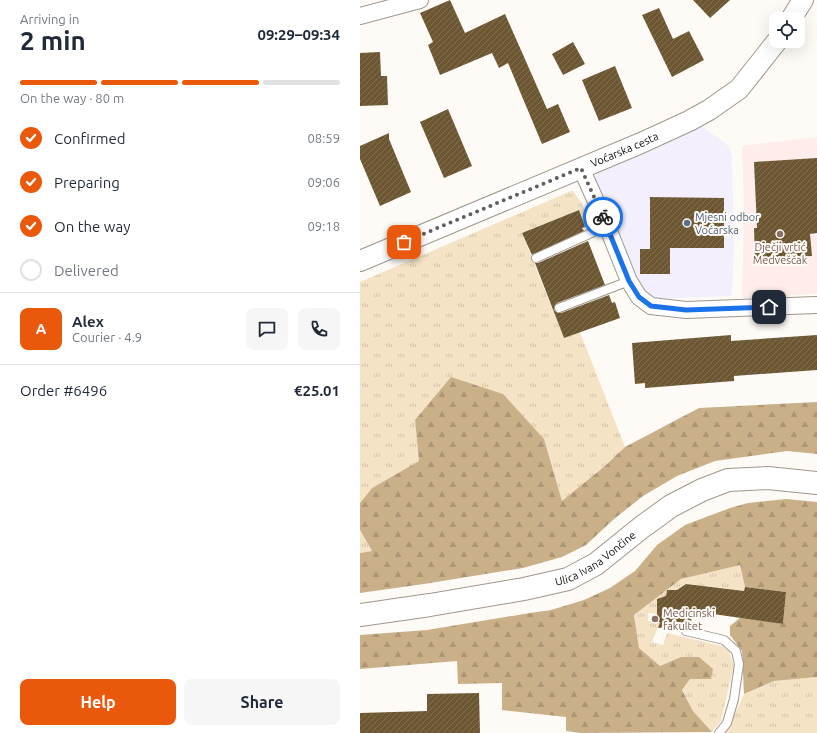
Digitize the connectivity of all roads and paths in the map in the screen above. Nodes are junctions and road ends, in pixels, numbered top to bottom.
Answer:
1 (420, 0) edge
2 (803, 0) edge
3 (796, 12) edge
4 (360, 16) edge
5 (772, 48) edge
6 (581, 168) junction
7 (607, 226) junction
8 (536, 258) dead end
9 (360, 261) edge
10 (629, 281) junction
11 (817, 305) edge
12 (559, 308) dead end
13 (817, 482) edge
14 (360, 615) edge
15 (686, 631) dead end
16 (718, 733) edge

1 - 4 street
2 - 3 street
5 - 6 street, Voćarska cesta
6 - 7 street
6 - 9 street, Voćarska cesta
7 - 8 lane
7 - 10 street
10 - 11 street
10 - 12 lane
13 - 14 main road, Ulica Ivana Vončine
15 - 16 lane

